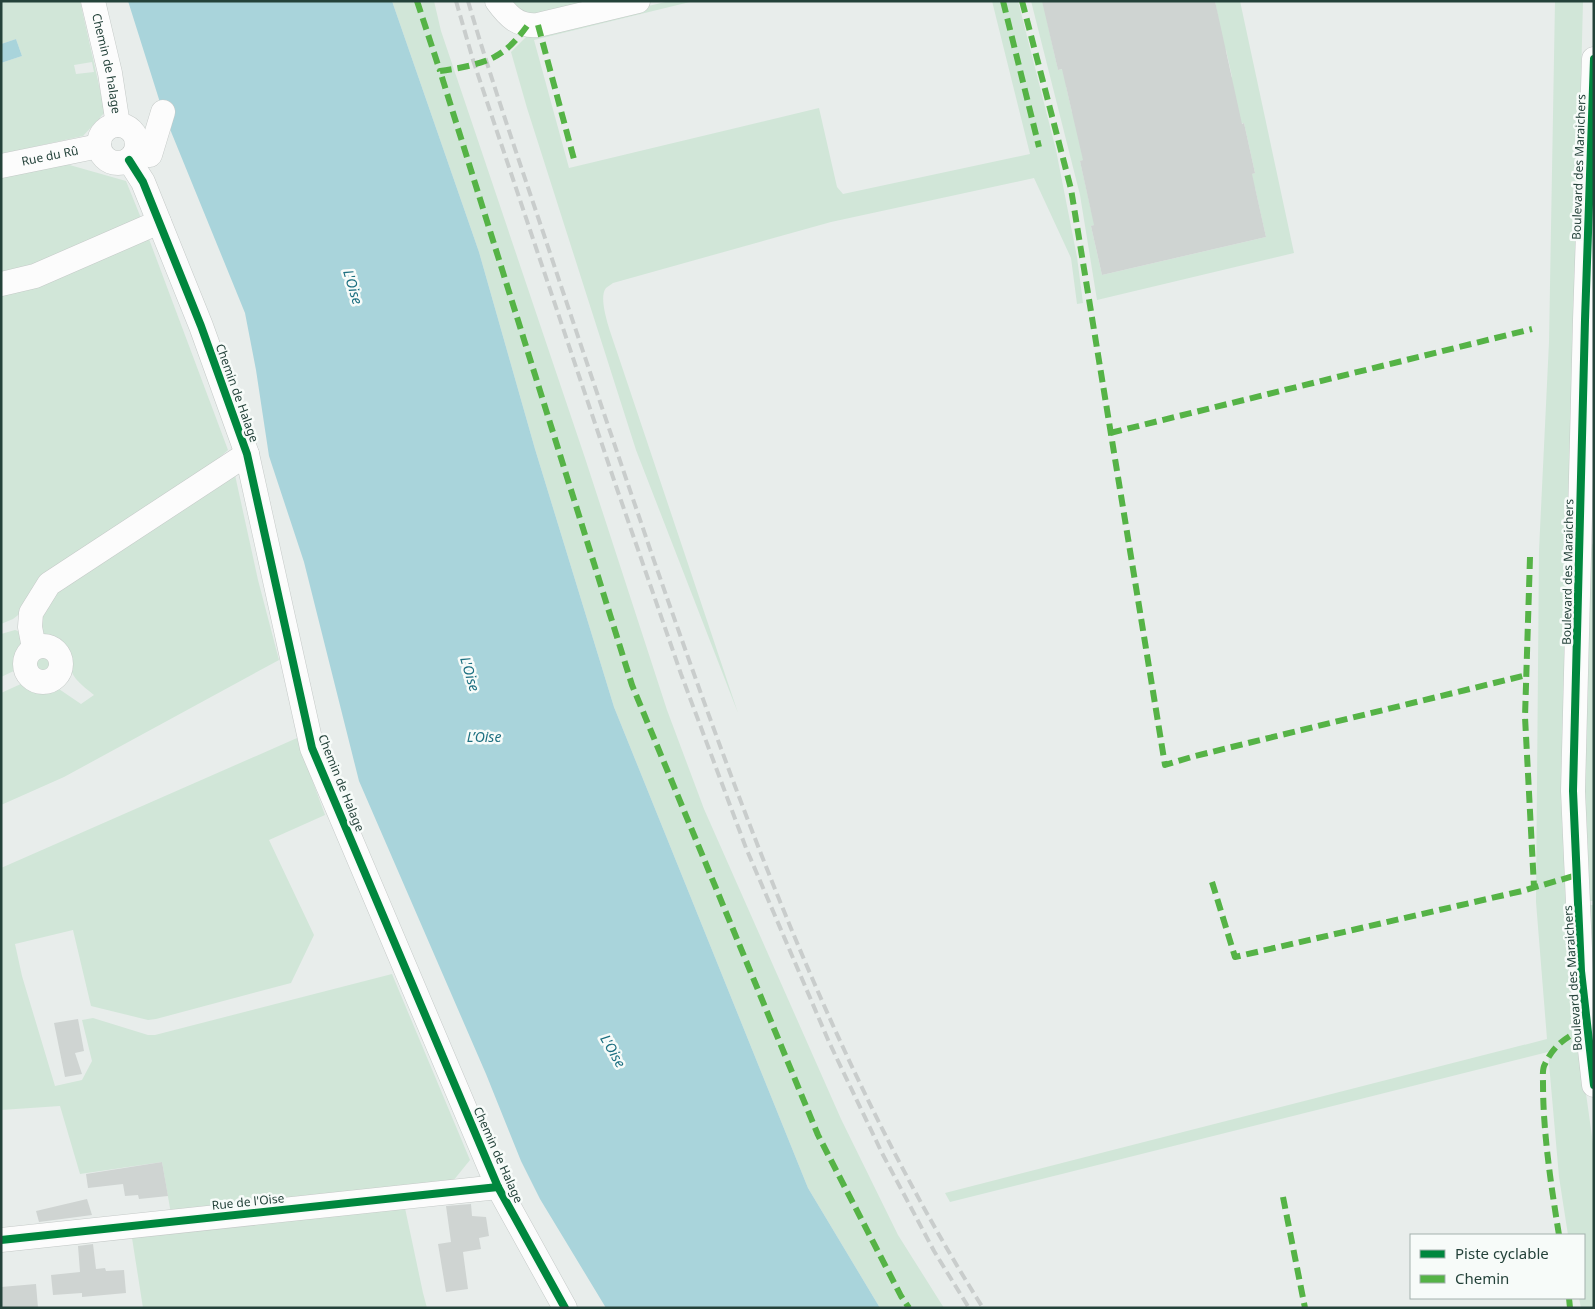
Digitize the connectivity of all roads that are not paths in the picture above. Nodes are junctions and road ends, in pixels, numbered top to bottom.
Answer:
1 (92, 1) edge
2 (497, 1) edge
3 (638, 1) edge
4 (1594, 59) edge
5 (162, 112) dead end
6 (118, 125) junction
7 (99, 146) junction
8 (132, 157) junction
9 (1, 166) edge
10 (159, 222) junction
11 (1, 284) edge
12 (247, 454) junction
13 (1587, 521) edge
14 (34, 648) dead end
15 (1592, 1056) edge
16 (1594, 1085) edge
17 (498, 1187) junction
18 (1, 1240) edge
19 (565, 1308) edge

1 - 6 street, Chemin de halage
2 - 3 street
4 - 13 street, Boulevard des Maraichers
5 - 8 street
6 - 7 street
6 - 8 street
7 - 8 street
7 - 9 street, Rue du Rû
8 - 10 street, Chemin de Halage
10 - 11 street
10 - 12 street, Chemin de Halage
12 - 14 street
12 - 17 street, Chemin de Halage
13 - 15 street, Boulevard des Maraichers
15 - 16 street, Boulevard des Maraichers
17 - 18 street, Rue de l'Oise
17 - 19 street, Chemin de Halage

